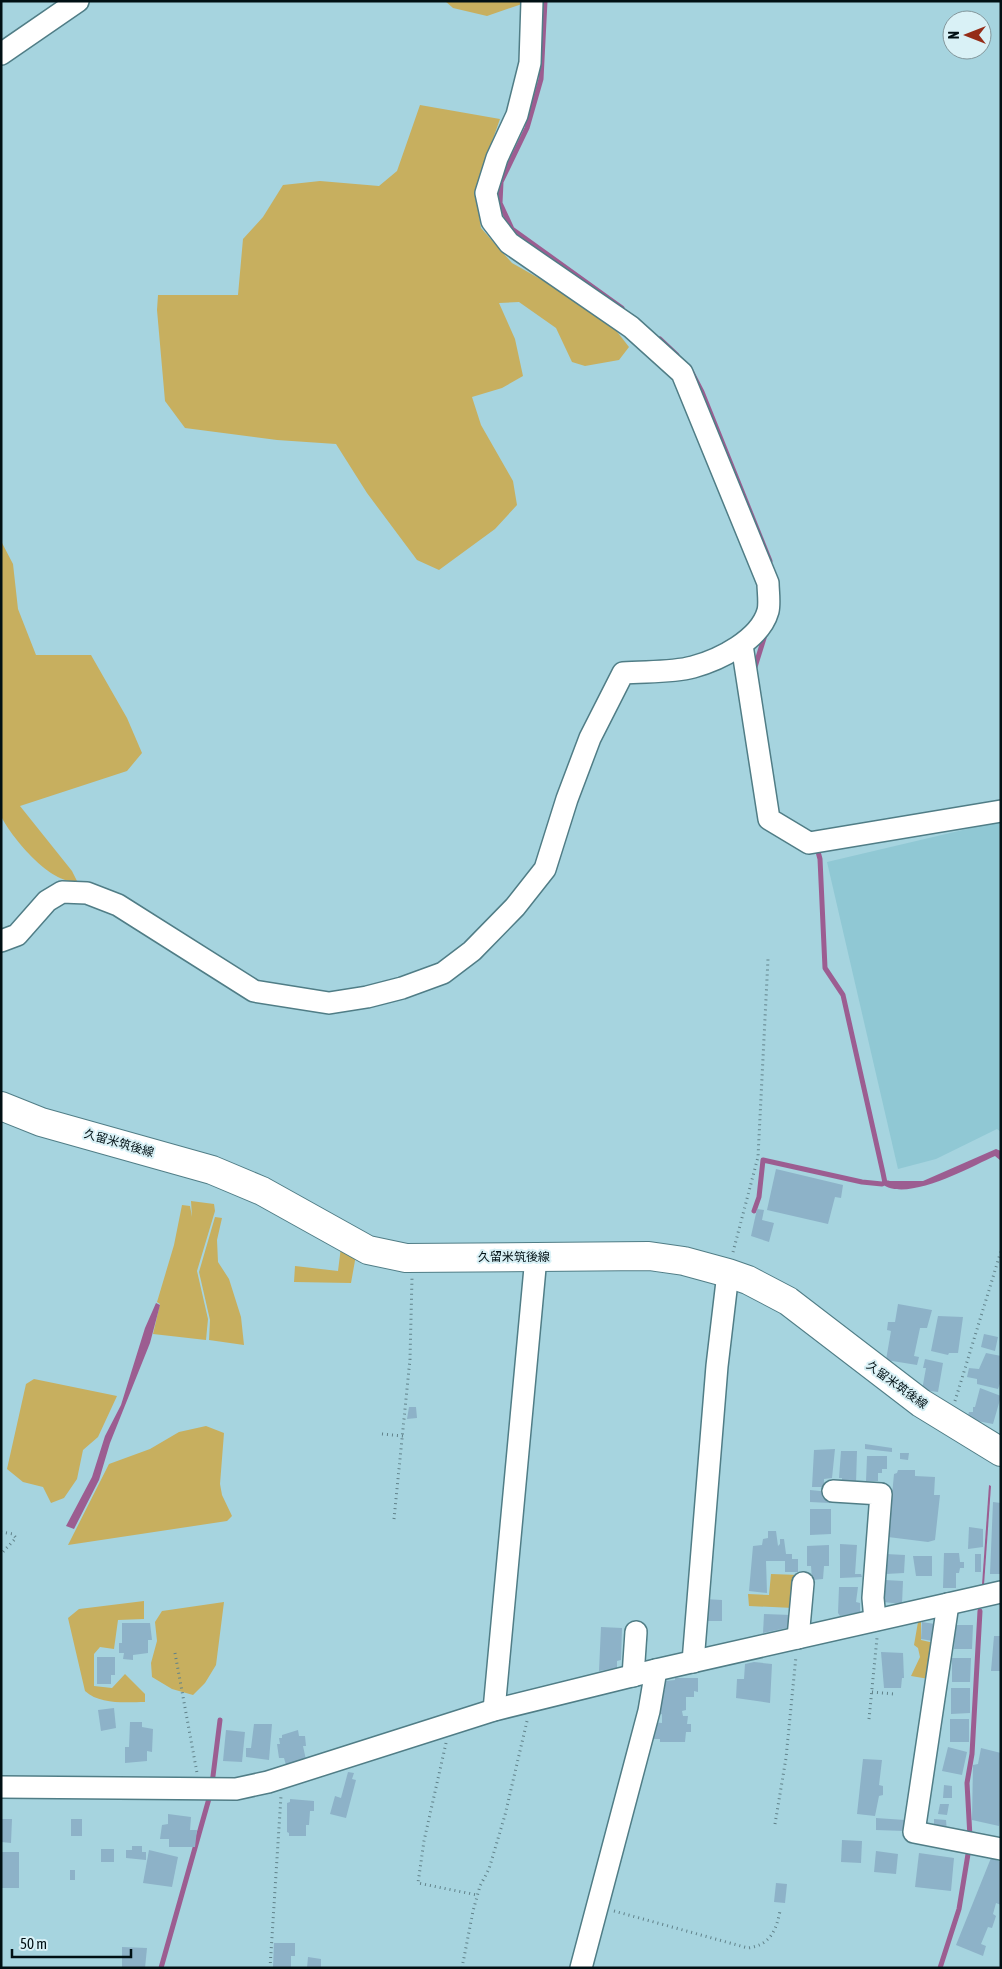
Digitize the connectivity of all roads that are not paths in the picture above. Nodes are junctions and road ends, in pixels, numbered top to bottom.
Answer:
1 (78, 1) edge
2 (532, 1) edge
3 (1, 54) edge
4 (742, 645) junction
5 (1001, 811) edge
6 (1, 941) edge
7 (1, 1106) edge
8 (536, 1256) junction
9 (728, 1273) junction
10 (1001, 1452) edge
11 (833, 1490) dead end
12 (803, 1582) dead end
13 (1001, 1592) edge
14 (948, 1604) junction
15 (877, 1620) junction
16 (636, 1632) dead end
17 (797, 1647) junction
18 (693, 1662) junction
19 (656, 1670) junction
20 (633, 1676) junction
21 (494, 1710) junction
22 (1, 1787) edge
23 (1001, 1849) edge
24 (581, 1968) edge

1 - 3 street
2 - 4 street
4 - 5 street
4 - 6 street
7 - 8 main road, 久留米筑後線
8 - 9 main road, 久留米筑後線
8 - 21 street
9 - 10 main road, 久留米筑後線
9 - 18 street
11 - 15 street
12 - 17 street
13 - 14 street
14 - 15 street
14 - 23 street
15 - 17 street
16 - 20 street
17 - 18 street
18 - 19 street
19 - 20 street
19 - 24 street
20 - 21 street
21 - 22 street

